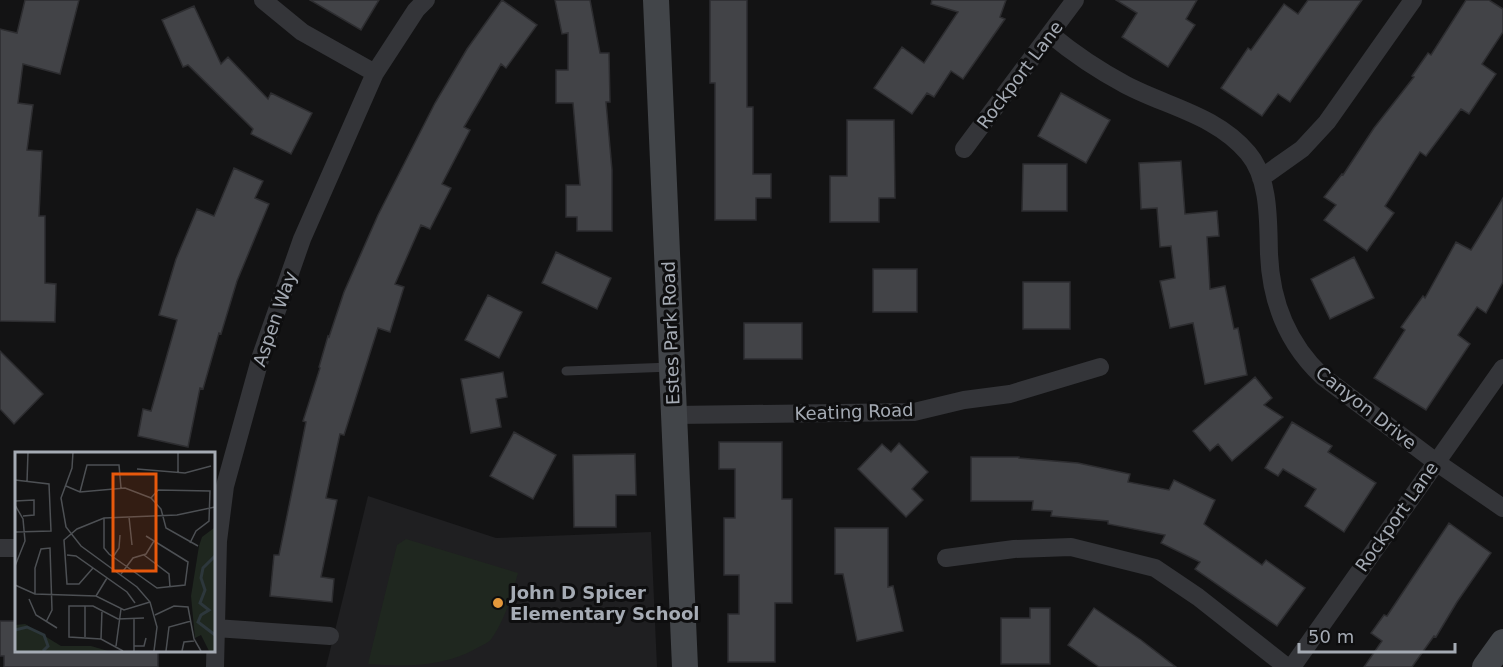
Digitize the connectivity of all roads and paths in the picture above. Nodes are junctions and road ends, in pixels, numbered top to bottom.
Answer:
1 (263, 0) edge
2 (426, 0) edge
3 (656, 0) edge
4 (1075, 0) edge
5 (1413, 0) edge
6 (1050, 34) junction
7 (375, 73) junction
8 (964, 149) dead end
9 (1261, 178) junction
10 (672, 367) junction
11 (1100, 367) dead end
12 (1503, 368) edge
13 (566, 371) dead end
14 (674, 415) junction
15 (1436, 462) junction
16 (1503, 508) edge
17 (216, 541) edge
18 (946, 558) dead end
19 (216, 628) junction
20 (330, 636) dead end
21 (1503, 642) edge
22 (215, 667) edge
23 (685, 667) edge
24 (1287, 667) edge
25 (1292, 667) edge
26 (1485, 667) edge

1 - 7 street
2 - 7 street, Aspen Way
3 - 10 street, Estes Park Road
4 - 6 street, Rockport Lane
5 - 9 street
6 - 8 street, Rockport Lane
6 - 9 street, Canyon Drive
7 - 17 street, Aspen Way
9 - 15 street, Canyon Drive
10 - 13 lane
10 - 14 street, Estes Park Road
11 - 14 street, Keating Road
12 - 15 street, Rockport Lane
14 - 23 street, Estes Park Road
15 - 16 street, Canyon Drive
15 - 25 street, Rockport Lane
17 - 19 street, Aspen Way
18 - 24 street
19 - 20 street
19 - 22 street, Aspen Way
21 - 26 street

